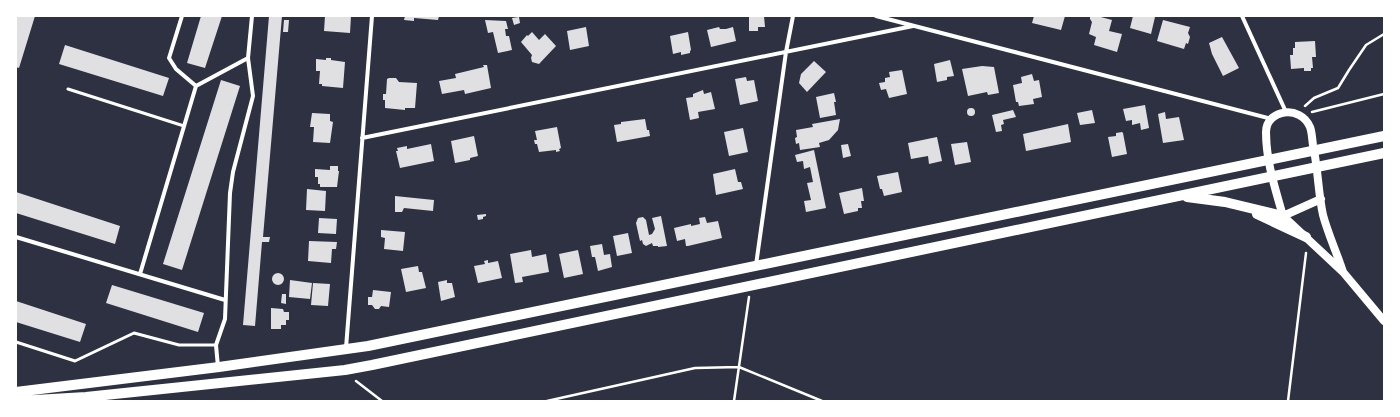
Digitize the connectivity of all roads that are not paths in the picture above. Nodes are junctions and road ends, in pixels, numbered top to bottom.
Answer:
1 (182, 16) edge
2 (252, 16) edge
3 (372, 16) edge
4 (792, 16) edge
5 (876, 16) edge
6 (1243, 17) edge
7 (913, 26) junction
8 (786, 52) junction
9 (248, 58) junction
10 (196, 86) junction
11 (68, 89) dead end
12 (1286, 112) junction
13 (1272, 119) junction
14 (184, 126) junction
15 (1384, 136) edge
16 (362, 138) junction
17 (1315, 151) junction
18 (1384, 153) edge
19 (1268, 160) junction
20 (1317, 167) junction
21 (1272, 177) junction
22 (1179, 196) junction
23 (1321, 199) junction
24 (1239, 205) junction
25 (1282, 216) junction
26 (16, 237) edge
27 (1306, 238) junction
28 (756, 267) junction
29 (1343, 272) junction
30 (140, 274) junction
31 (225, 300) junction
32 (1384, 321) edge
33 (16, 342) edge
34 (216, 346) junction
35 (346, 350) junction
36 (219, 367) junction
37 (16, 392) edge
38 (86, 399) edge
39 (18, 401) edge

1 - 10 street
2 - 9 street
3 - 16 street
4 - 8 street
5 - 7 street
6 - 12 street
7 - 8 street
7 - 13 street
8 - 16 street
8 - 28 street
9 - 10 street
9 - 31 street
10 - 14 street
11 - 14 lane
12 - 13 main road
12 - 17 main road
13 - 19 main road
14 - 30 street
15 - 17 main road
16 - 35 street
17 - 19 main road
17 - 20 main road
18 - 20 main road
19 - 21 main road
19 - 28 main road
20 - 21 main road
20 - 23 main road
21 - 22 main road
21 - 25 main road
22 - 24 main road
22 - 38 main road
23 - 25 main road
23 - 29 main road
24 - 25 main road
24 - 27 main road
25 - 27 main road
26 - 30 street
27 - 29 main road
28 - 35 main road
29 - 32 main road
30 - 31 street
31 - 34 street
33 - 34 lane
34 - 36 street
35 - 36 main road
36 - 37 main road
38 - 39 main road

